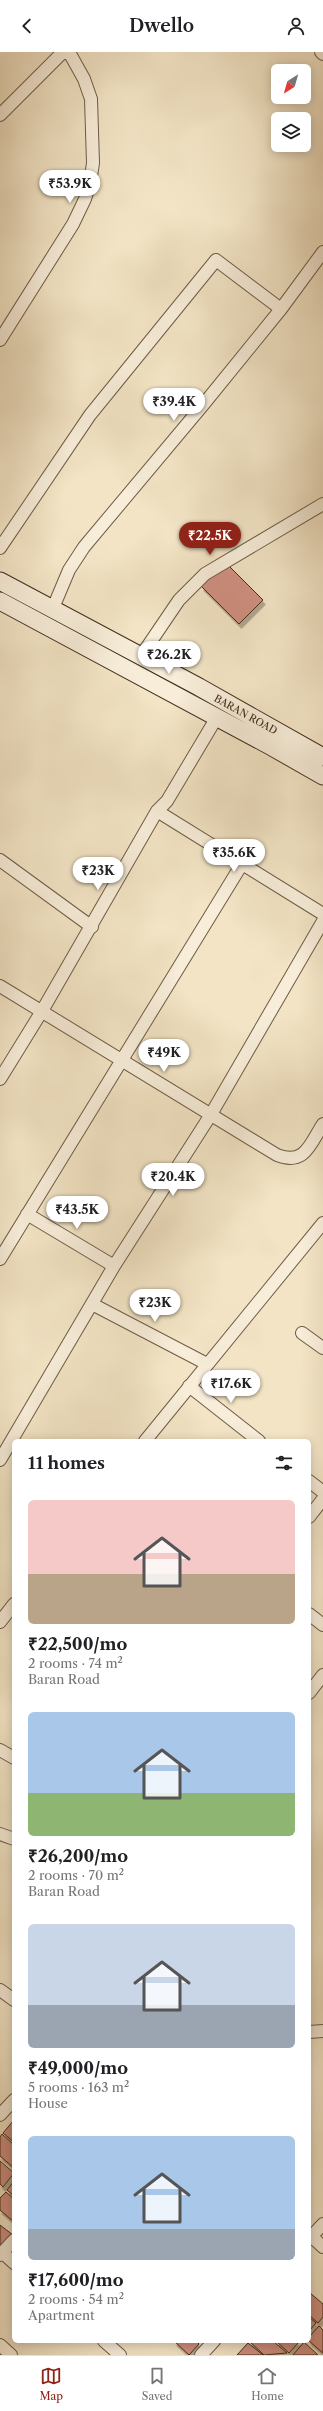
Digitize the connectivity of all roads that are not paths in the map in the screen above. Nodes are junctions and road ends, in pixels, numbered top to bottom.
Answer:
1 (63, 52) edge
2 (69, 52) edge
3 (0, 115) edge
4 (321, 257) edge
5 (282, 308) junction
6 (0, 340) edge
7 (323, 504) edge
8 (0, 548) edge
9 (0, 581) edge
10 (0, 601) edge
11 (52, 608) junction
12 (141, 656) junction
13 (217, 716) junction
14 (323, 757) edge
15 (323, 776) edge
16 (157, 811) junction
17 (0, 860) edge
18 (242, 864) junction
19 (323, 914) edge
20 (323, 921) edge
21 (92, 927) junction
22 (0, 986) edge
23 (42, 1011) junction
24 (123, 1061) junction
25 (0, 1079) edge
26 (210, 1116) junction
27 (323, 1124) edge
28 (27, 1214) junction
29 (323, 1223) edge
30 (0, 1259) edge
31 (114, 1266) junction
32 (92, 1304) junction
33 (302, 1332) dead end
34 (323, 1348) edge
35 (207, 1364) junction
36 (189, 1386) junction
37 (12, 1439) edge
38 (147, 1439) edge
39 (256, 1439) edge
40 (12, 1440) edge
41 (0, 1460) edge
42 (311, 1483) edge
43 (323, 1492) edge
44 (323, 1499) edge
45 (311, 1514) edge
46 (12, 1607) edge
47 (311, 1616) edge
48 (0, 1622) edge
49 (323, 1625) edge
50 (323, 1675) edge
51 (311, 1690) edge
52 (0, 1750) edge
53 (12, 1757) edge
54 (0, 1834) edge
55 (12, 1838) edge
56 (0, 1990) edge
57 (12, 1999) edge
58 (323, 2031) edge
59 (311, 2032) edge
60 (12, 2102) edge
61 (0, 2115) edge
62 (323, 2224) edge
63 (311, 2235) edge
64 (311, 2237) edge
65 (12, 2242) edge
66 (323, 2247) edge
67 (1, 2254) edge
68 (12, 2262) edge
69 (106, 2343) edge
70 (212, 2343) edge
71 (0, 2345) edge
72 (11, 2355) edge
73 (120, 2355) edge
74 (200, 2355) edge

1 - 3 street
2 - 6 street
4 - 5 street
5 - 8 street
5 - 11 street
7 - 12 street
9 - 11 main road, BARAN ROAD
10 - 13 main road, BARAN ROAD
11 - 12 main road, BARAN ROAD
12 - 14 main road, BARAN ROAD
13 - 15 main road, BARAN ROAD
13 - 16 street
16 - 18 street
16 - 21 street
17 - 21 street
18 - 19 street
18 - 24 street
20 - 26 street
21 - 23 street
22 - 23 street
23 - 24 street
23 - 25 street
24 - 26 street
24 - 28 street
26 - 27 street
26 - 31 street
28 - 30 street
28 - 31 street
29 - 35 street
31 - 32 street
32 - 35 street
32 - 37 street
33 - 34 street
35 - 36 street
36 - 38 street
36 - 39 street
40 - 41 street
42 - 43 street
44 - 45 street
46 - 48 street
47 - 49 street
50 - 51 street
52 - 53 street
54 - 55 street
56 - 57 street
58 - 59 street
60 - 61 street
62 - 63 street
64 - 66 street
65 - 67 street
67 - 68 street
69 - 73 street
70 - 74 street
71 - 72 street

